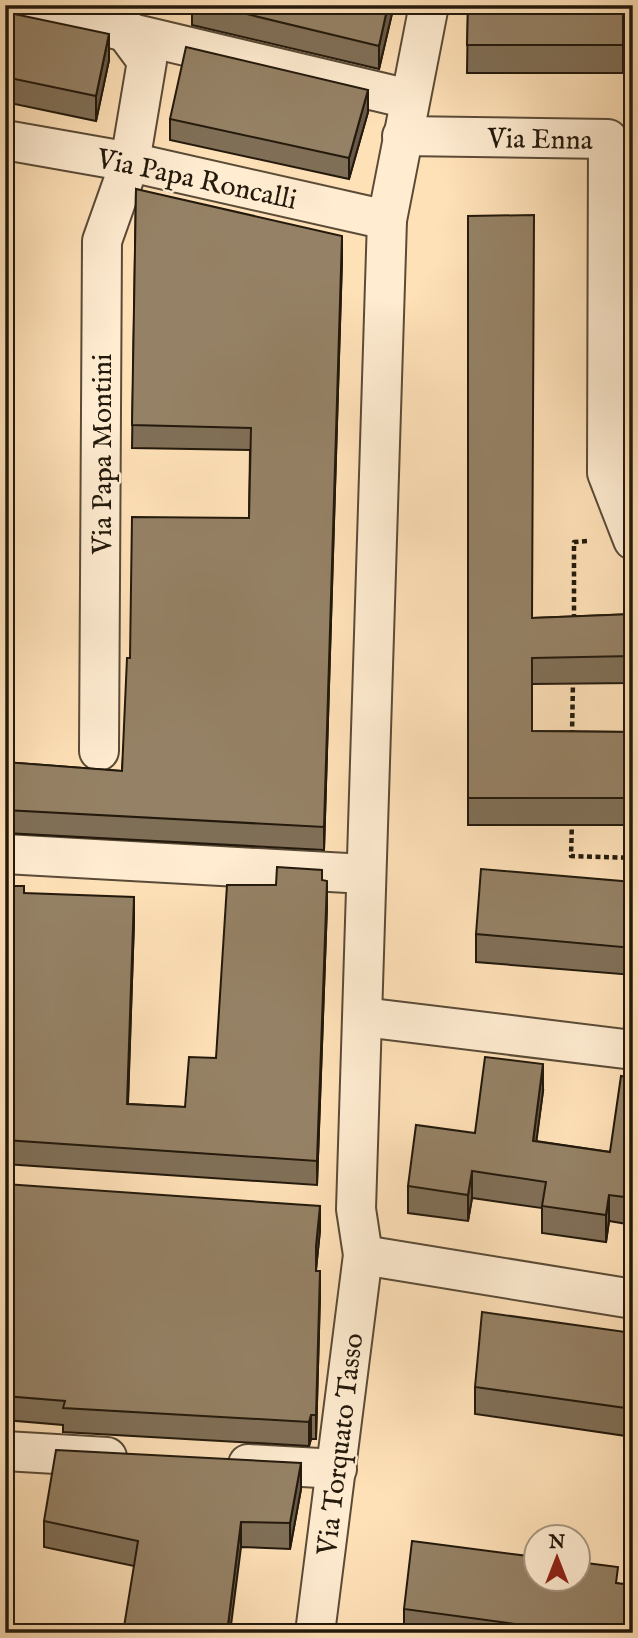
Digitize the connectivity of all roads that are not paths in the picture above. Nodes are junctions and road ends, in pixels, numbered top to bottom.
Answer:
1 (13, 5) edge
2 (429, 5) edge
3 (121, 20) edge
4 (409, 99) junction
5 (402, 136) junction
6 (5, 141) edge
7 (130, 162) junction
8 (387, 220) junction
9 (632, 539) edge
10 (99, 751) dead end
11 (5, 854) edge
12 (365, 874) junction
13 (363, 1017) junction
14 (633, 1050) edge
15 (316, 1206) edge
16 (356, 1209) junction
17 (363, 1255) junction
18 (633, 1299) edge
19 (5, 1451) edge
20 (143, 1459) edge
21 (212, 1462) edge
22 (337, 1469) junction
23 (315, 1633) edge

1 - 3 street
2 - 4 street, Via Torquato Tasso
3 - 4 street
3 - 7 street, Via Papa Montini
4 - 5 street, Via Torquato Tasso
5 - 8 street, Via Torquato Tasso
5 - 9 street, Via Enna
6 - 7 street, Via Papa Roncalli
7 - 8 street, Via Papa Roncalli
7 - 10 street, Via Papa Montini
8 - 12 street, Via Torquato Tasso
11 - 12 street
12 - 13 street, Via Torquato Tasso
13 - 14 street
13 - 16 street, Via Torquato Tasso
15 - 16 street
16 - 17 street, Via Torquato Tasso
17 - 18 street
17 - 22 street, Via Torquato Tasso
19 - 20 street
21 - 22 street
22 - 23 street, Via Torquato Tasso

